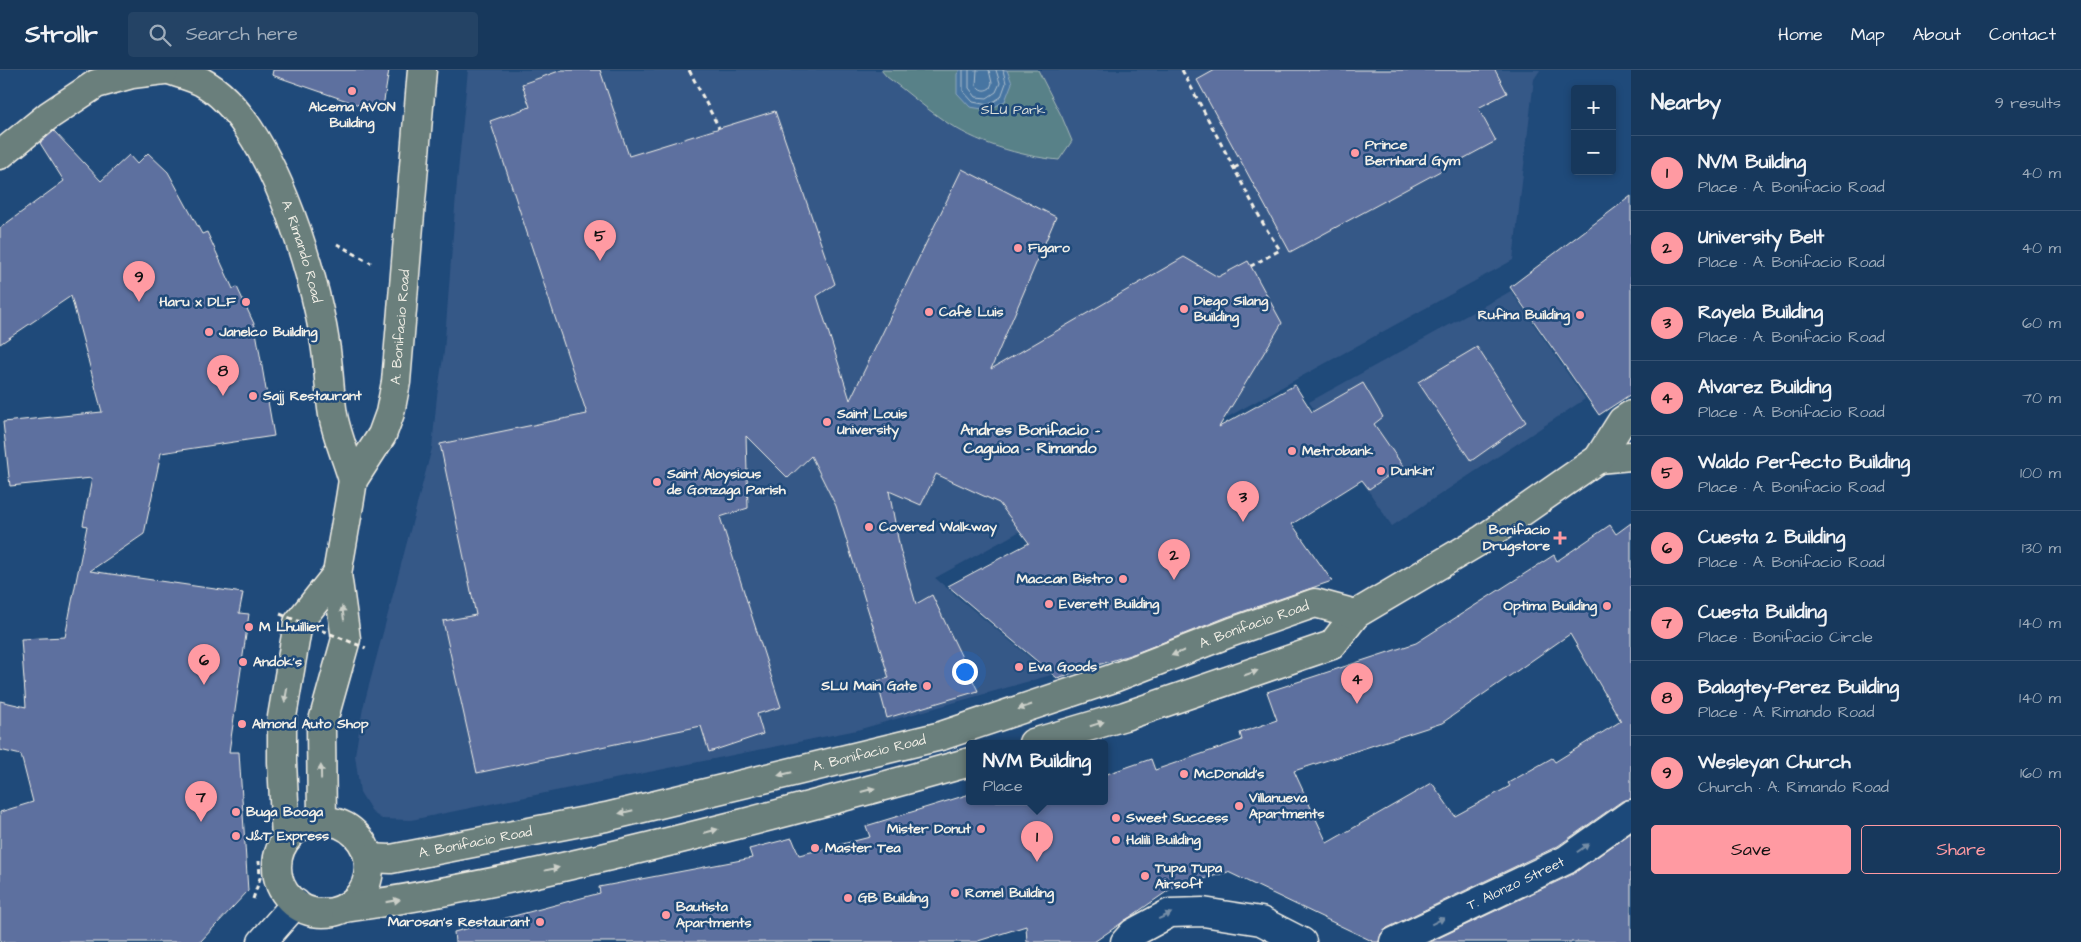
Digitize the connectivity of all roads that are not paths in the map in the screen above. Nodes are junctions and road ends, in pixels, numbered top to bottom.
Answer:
1 (164, 70) edge
2 (170, 70) edge
3 (422, 70) edge
4 (200, 76) edge
5 (0, 155) edge
6 (1631, 415) edge
7 (1631, 456) edge
8 (1598, 459) junction
9 (353, 480) junction
10 (337, 574) junction
11 (1356, 614) junction
12 (1043, 740) edge
13 (966, 763) edge
14 (1631, 814) edge
15 (322, 821) junction
16 (286, 839) junction
17 (369, 858) junction
18 (296, 903) junction
19 (345, 908) junction
20 (262, 942) edge
21 (1124, 942) edge
22 (1302, 942) edge
23 (1394, 942) edge

1 - 5 main road
2 - 4 main road, A. Rimando Road
3 - 9 main road, A. Bonifacio Road
4 - 9 main road, A. Rimando Road
6 - 8 main road
7 - 8 main road
8 - 11 main road
9 - 10 main road, A. Bonifacio Road
15 -> 10 main road, A. Bonifacio Road
10 -> 16 main road, A. Bonifacio Road
12 -> 11 main road
11 -> 17 main road, A. Bonifacio Road
19 -> 13 main road
23 -> 14 street, T. Alonzo Street
15 - 16 main road
15 - 17 main road
16 - 18 main road
17 - 19 main road
18 - 19 main road
18 - 20 street
21 -> 22 street

